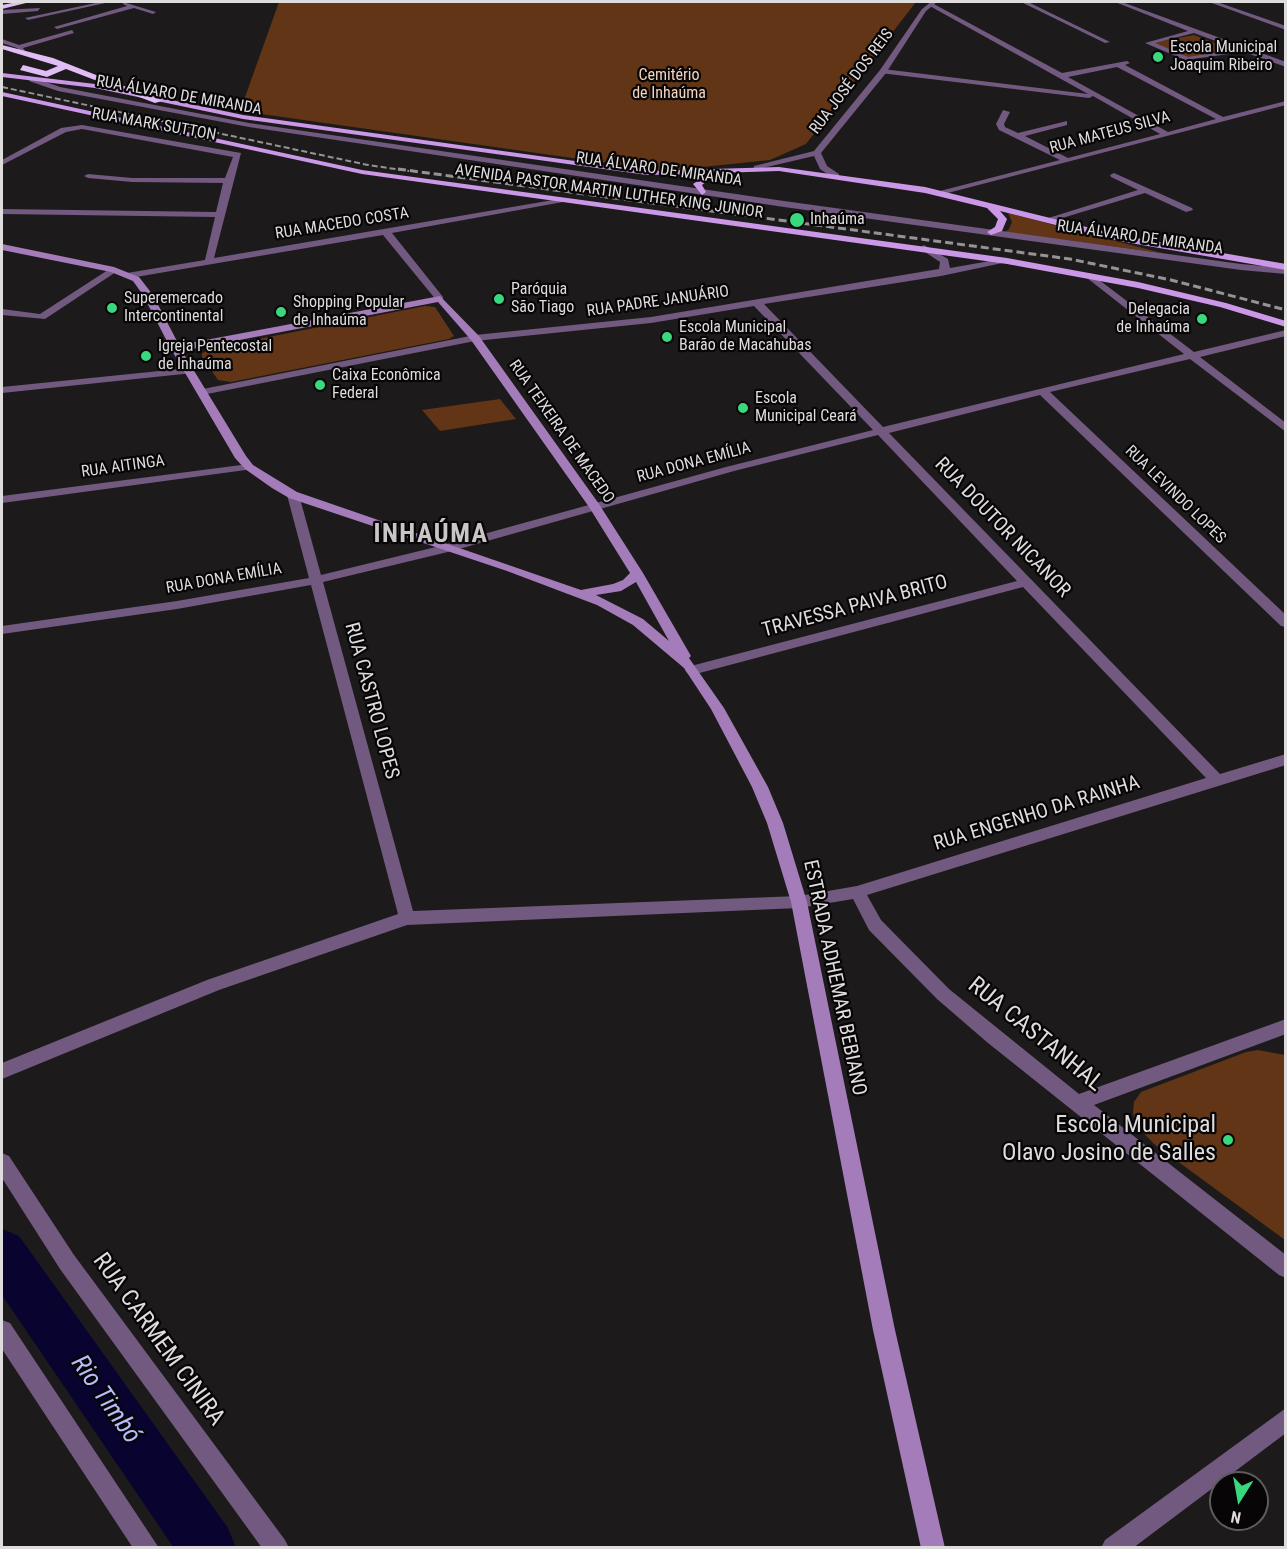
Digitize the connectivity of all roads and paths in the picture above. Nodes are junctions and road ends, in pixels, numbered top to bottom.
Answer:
1 (26, 2) edge
2 (39, 2) edge
3 (106, 2) edge
4 (120, 2) edge
5 (1024, 2) edge
6 (1118, 2) edge
7 (1212, 2) edge
8 (932, 3) edge
9 (64, 4) dead end
10 (134, 6) junction
11 (2, 9) edge
12 (153, 12) dead end
13 (1286, 16) edge
14 (1264, 20) junction
15 (57, 27) junction
16 (1286, 28) edge
17 (1194, 31) junction
18 (2, 41) edge
19 (1107, 42) dead end
20 (2, 47) edge
21 (21, 50) junction
22 (1244, 50) junction
23 (4, 57) edge
24 (1132, 63) dead end
25 (1119, 65) junction
26 (1286, 65) edge
27 (66, 66) junction
28 (23, 68) junction
29 (883, 71) junction
30 (2, 75) edge
31 (1060, 76) junction
32 (32, 79) junction
33 (2, 94) edge
34 (1098, 97) junction
35 (158, 101) junction
36 (1286, 103) edge
37 (1006, 112) dead end
38 (1223, 120) junction
39 (1064, 123) dead end
40 (1167, 134) junction
41 (1017, 136) junction
42 (817, 153) junction
43 (1066, 160) junction
44 (2, 163) edge
45 (757, 168) junction
46 (722, 171) junction
47 (1114, 175) dead end
48 (88, 176) dead end
49 (836, 176) junction
50 (228, 181) junction
51 (1146, 190) junction
52 (702, 192) junction
53 (943, 194) junction
54 (559, 202) junction
55 (990, 206) junction
56 (1189, 210) dead end
57 (2, 211) edge
58 (221, 215) junction
59 (1046, 220) junction
60 (386, 232) junction
61 (991, 232) junction
62 (2, 247) edge
63 (924, 249) junction
64 (209, 261) junction
65 (1007, 261) junction
66 (1286, 267) edge
67 (114, 270) junction
68 (941, 273) junction
69 (130, 275) junction
70 (1090, 276) junction
71 (440, 299) junction
72 (757, 303) junction
73 (2, 312) edge
74 (1286, 324) edge
75 (1286, 333) edge
76 (475, 338) junction
77 (176, 349) junction
78 (1191, 355) junction
79 (189, 371) junction
80 (2, 390) edge
81 (1042, 391) junction
82 (202, 392) junction
83 (1286, 429) edge
84 (880, 432) junction
85 (249, 467) junction
86 (292, 495) junction
87 (2, 500) edge
88 (595, 507) junction
89 (448, 548) junction
90 (638, 573) junction
91 (317, 580) junction
92 (1028, 582) junction
93 (580, 593) junction
94 (1286, 623) edge
95 (2, 630) edge
96 (691, 667) junction
97 (1286, 759) edge
98 (1218, 780) junction
99 (857, 892) junction
100 (799, 902) junction
101 (407, 918) junction
102 (1286, 1026) edge
103 (2, 1071) edge
104 (1078, 1103) junction
105 (2, 1162) edge
106 (1286, 1268) edge
107 (2, 1331) edge
108 (1286, 1419) edge
109 (147, 1548) edge
110 (277, 1548) edge
111 (933, 1548) edge
112 (1113, 1548) edge

1 - 11 highway
2 - 11 street
3 - 15 street
4 - 10 street
5 - 19 street
6 - 17 street
7 - 14 street
8 - 29 street, RUA JOSÉ DOS REIS
8 - 31 street
9 - 11 street
10 - 12 street
10 - 15 street
13 - 14 street
14 - 16 street
15 - 21 street
17 - 22 street
17 - 22 street
18 - 21 street
20 - 21 highway
21 - 27 highway
22 - 26 street
23 - 28 highway
24 - 25 street
25 - 31 street
25 - 38 street
27 - 28 highway
27 - 35 highway
28 - 32 highway
29 - 34 street
29 - 42 street, RUA JOSÉ DOS REIS
30 - 32 main road, AVENIDA PASTOR MARTIN LUTHER KING JUNIOR
31 - 34 street
32 - 35 main road, AVENIDA PASTOR MARTIN LUTHER KING JUNIOR
32 - 52 street, RUA ÁLVARO DE MIRANDA
33 - 54 main road, AVENIDA PASTOR MARTIN LUTHER KING JUNIOR
34 - 40 street
35 - 46 main road, AVENIDA PASTOR MARTIN LUTHER KING JUNIOR
36 - 38 street, RUA MATEUS SILVA
37 - 41 street
38 - 40 street, RUA MATEUS SILVA
39 - 41 street
40 - 43 street, RUA MATEUS SILVA
41 - 43 street
42 - 45 street, RUA JOSÉ DOS REIS
42 - 49 street, RUA JOSÉ DOS REIS
43 - 53 street, RUA MATEUS SILVA
44 - 50 street, RUA MARK SUTTON
45 - 46 main road, AVENIDA PASTOR MARTIN LUTHER KING JUNIOR
45 - 49 main road, AVENIDA PASTOR MARTIN LUTHER KING JUNIOR
46 - 52 main road
47 - 51 street
48 - 50 street
49 - 53 main road, AVENIDA PASTOR MARTIN LUTHER KING JUNIOR
50 - 58 street
51 - 56 street
51 - 59 street
52 - 61 street, RUA ÁLVARO DE MIRANDA
53 - 55 main road, AVENIDA PASTOR MARTIN LUTHER KING JUNIOR
54 - 60 street, RUA MACEDO COSTA
54 - 63 main road, AVENIDA PASTOR MARTIN LUTHER KING JUNIOR
55 - 59 main road, AVENIDA PASTOR MARTIN LUTHER KING JUNIOR
55 - 61 main road
57 - 58 street
58 - 64 street
59 - 66 main road, AVENIDA PASTOR MARTIN LUTHER KING JUNIOR
60 - 64 street, RUA MACEDO COSTA
60 - 71 street, RUA TEIXEIRA DE MACEDO
61 - 66 street, RUA ÁLVARO DE MIRANDA
62 - 67 main road
63 - 65 main road, AVENIDA PASTOR MARTIN LUTHER KING JUNIOR
63 - 68 street
64 - 69 street, RUA MACEDO COSTA
65 - 68 street, RUA PADRE JANUÁRIO
65 - 70 main road, AVENIDA PASTOR MARTIN LUTHER KING JUNIOR
67 - 69 main road
67 - 73 street
68 - 72 street, RUA PADRE JANUÁRIO
69 - 77 main road, ESTRADA ADHEMAR BEBIANO
70 - 74 main road, AVENIDA PASTOR MARTIN LUTHER KING JUNIOR
70 - 78 street
71 - 76 main road, RUA TEIXEIRA DE MACEDO
71 - 77 main road
72 - 76 street, RUA PADRE JANUÁRIO
72 - 84 street, RUA DOUTOR NICANOR
75 - 78 street, RUA DONA EMÍLIA
76 - 82 street, RUA PADRE JANUÁRIO
76 - 88 main road, RUA TEIXEIRA DE MACEDO
77 - 79 main road, ESTRADA ADHEMAR BEBIANO
78 - 81 street, RUA DONA EMÍLIA
78 - 83 street
79 - 80 street
79 - 82 main road, ESTRADA ADHEMAR BEBIANO
81 - 84 street, RUA DONA EMÍLIA
81 - 94 street, RUA LEVINDO LOPES
82 - 85 main road, ESTRADA ADHEMAR BEBIANO
84 - 88 street, RUA DONA EMÍLIA
84 - 92 street, RUA DOUTOR NICANOR
85 - 86 main road, ESTRADA ADHEMAR BEBIANO
85 - 87 street, RUA AITINGA
86 - 89 main road, ESTRADA ADHEMAR BEBIANO
86 - 91 street, RUA CASTRO LOPES
88 - 89 street, RUA DONA EMÍLIA
88 - 90 main road, RUA TEIXEIRA DE MACEDO
89 - 91 street, RUA DONA EMÍLIA
89 - 93 main road, ESTRADA ADHEMAR BEBIANO
90 - 93 main road
90 - 96 main road, RUA TEIXEIRA DE MACEDO
91 - 95 street, RUA DONA EMÍLIA
91 - 101 street, RUA CASTRO LOPES
92 - 96 street, TRAVESSA PAIVA BRITO
92 - 98 street, RUA DOUTOR NICANOR
93 - 96 main road, ESTRADA ADHEMAR BEBIANO
96 - 100 main road, ESTRADA ADHEMAR BEBIANO
97 - 98 street, RUA ENGENHO DA RAINHA
98 - 99 street, RUA ENGENHO DA RAINHA
99 - 100 street, RUA ENGENHO DA RAINHA
99 - 104 street, RUA CASTANHAL
100 - 101 street
100 - 111 main road, ESTRADA ADHEMAR BEBIANO
101 - 103 street
102 - 104 street
104 - 106 street, RUA CASTANHAL
105 - 110 street, RUA CARMEM CINIRA
107 - 109 street
108 - 112 street

